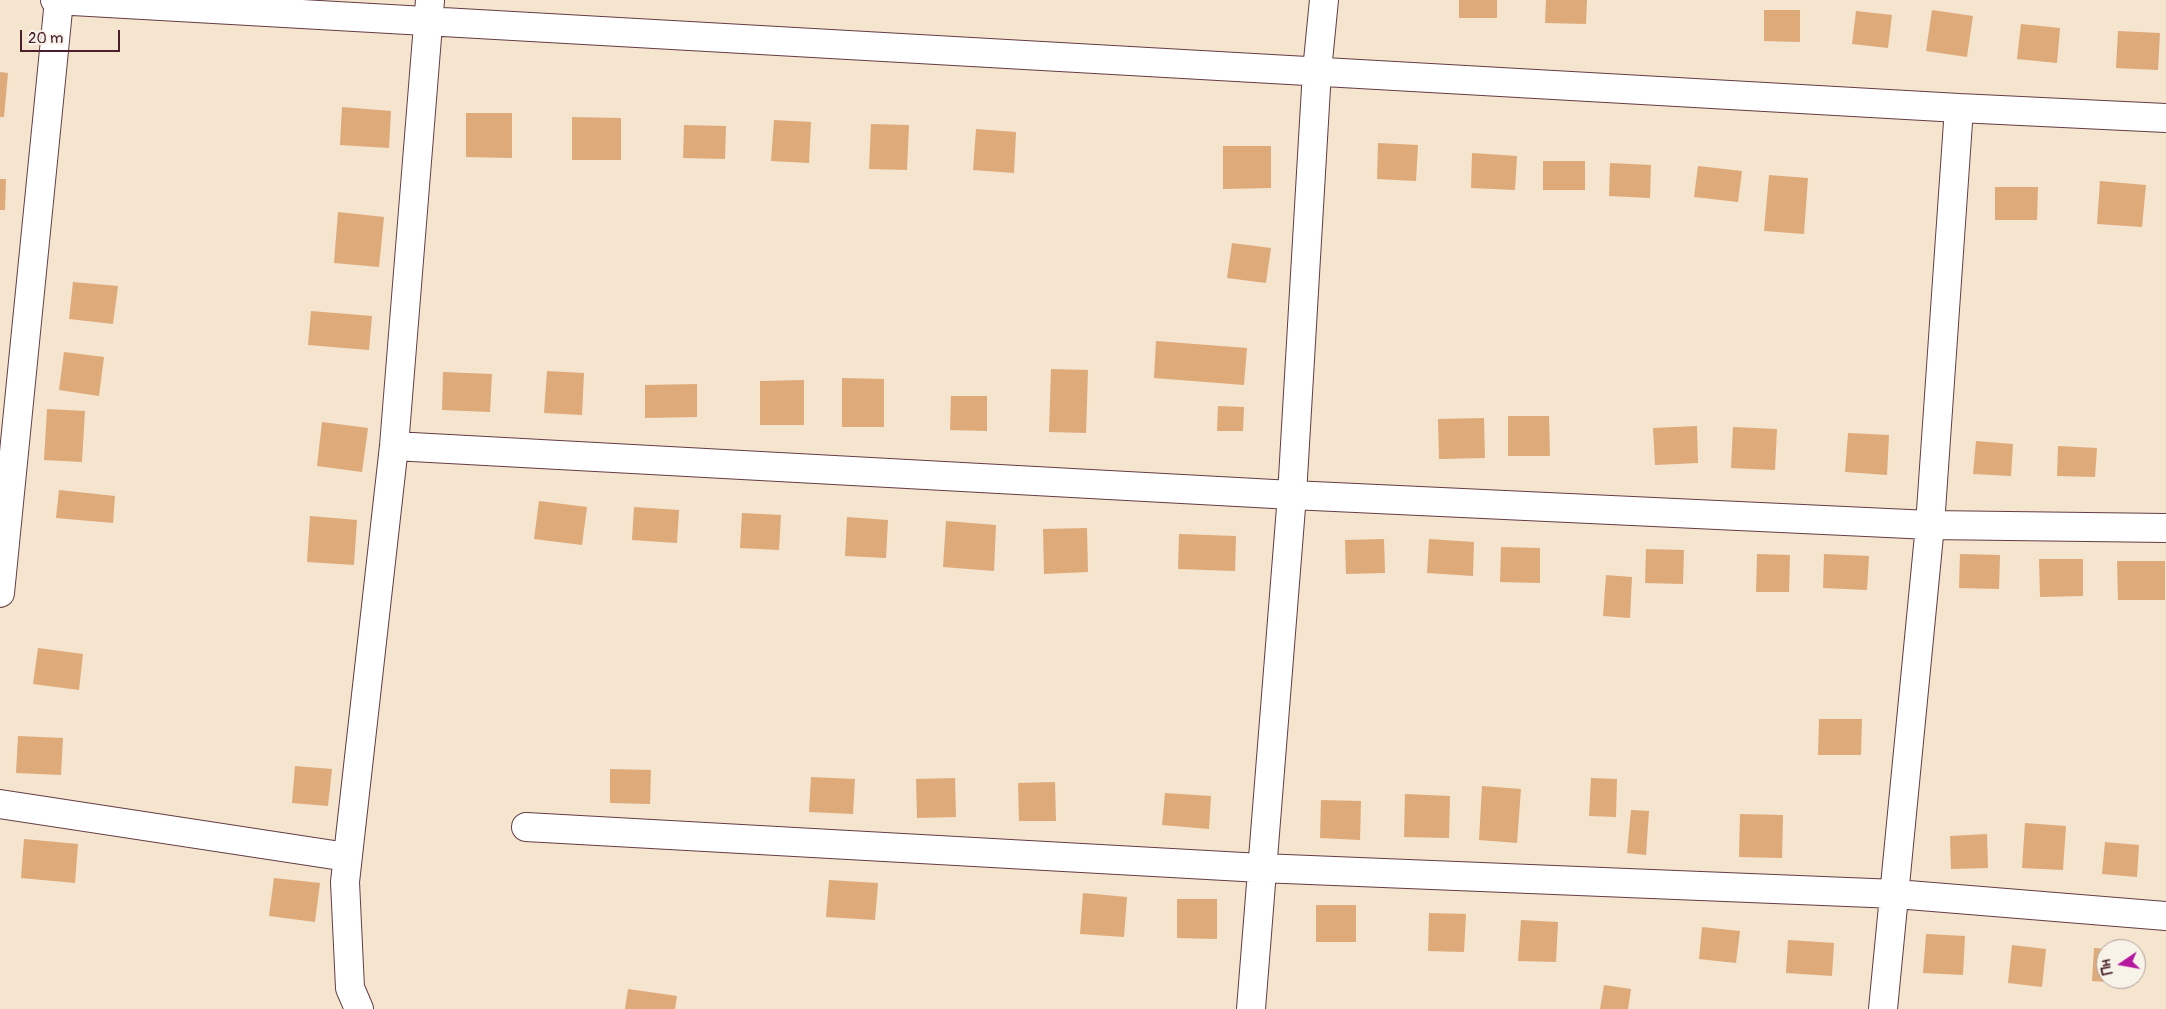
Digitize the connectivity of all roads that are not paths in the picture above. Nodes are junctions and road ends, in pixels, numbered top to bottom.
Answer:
1 (55, 0) edge
2 (59, 0) edge
3 (1324, 0) edge
4 (429, 10) edge
5 (1317, 71) junction
6 (1959, 108) junction
7 (2166, 118) edge
8 (394, 446) junction
9 (1292, 495) junction
10 (1930, 525) junction
11 (2166, 528) edge
12 (0, 593) edge
13 (0, 804) edge
14 (526, 827) dead end
15 (347, 857) junction
16 (1261, 868) junction
17 (1896, 894) junction
18 (2166, 916) edge
19 (359, 1009) edge
20 (1251, 1009) edge
21 (1883, 1009) edge

1 - 2 street
2 - 4 street
2 - 12 street
3 - 5 street
4 - 5 street
4 - 8 street
5 - 6 street
5 - 9 street
6 - 7 street
6 - 10 street
8 - 9 street
8 - 15 street
9 - 10 street
9 - 16 street
10 - 11 street
10 - 17 street
13 - 15 street
14 - 16 street
15 - 19 street
16 - 17 street
16 - 20 street
17 - 18 street
17 - 21 street

